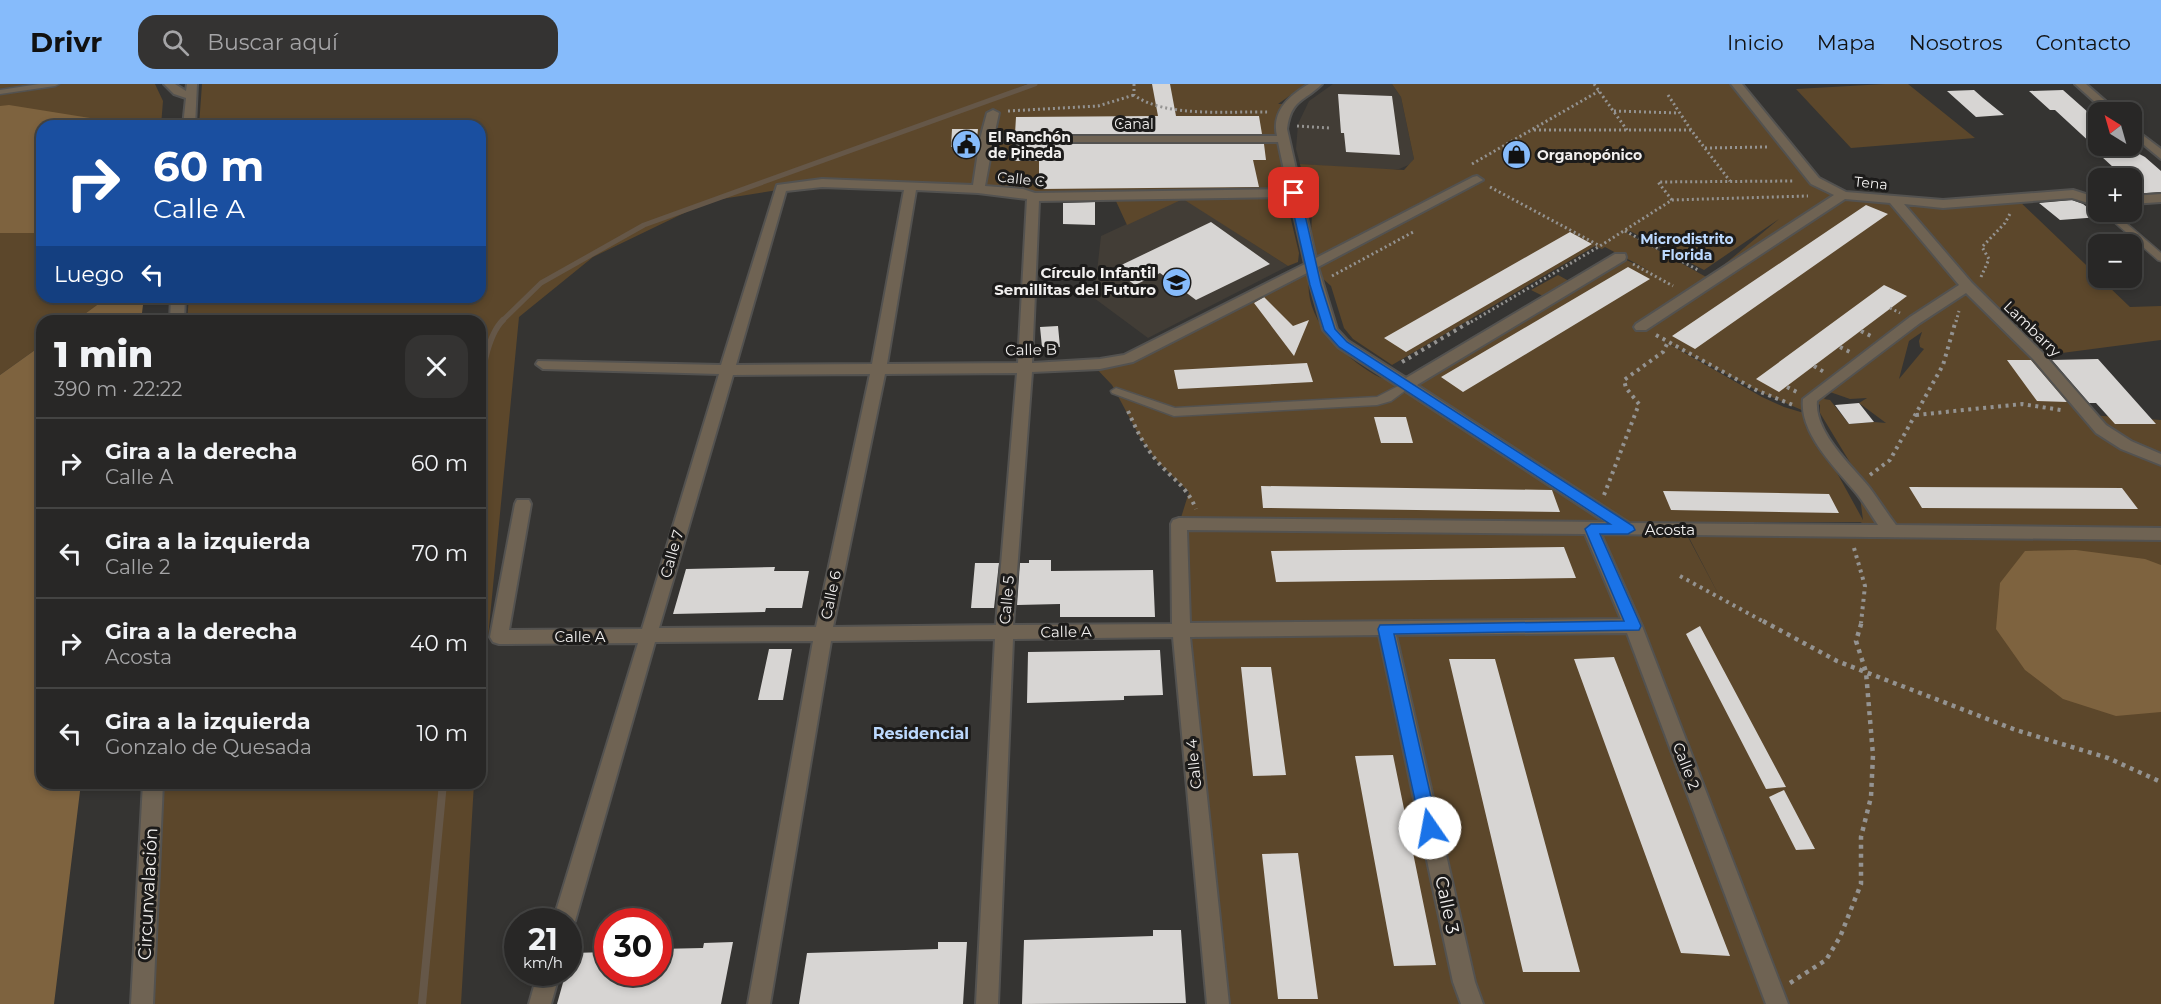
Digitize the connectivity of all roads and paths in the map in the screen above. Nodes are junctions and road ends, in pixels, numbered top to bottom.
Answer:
1 (55, 84) edge
2 (169, 84) edge
3 (192, 84) edge
4 (1134, 84) edge
5 (1317, 84) edge
6 (1594, 84) edge
7 (1736, 84) edge
8 (2080, 84) edge
9 (1599, 91) junction
10 (0, 92) edge
11 (1134, 95) junction
12 (1668, 95) dead end
13 (191, 96) junction
14 (2101, 102) edge
15 (1614, 111) junction
16 (993, 113) joint
17 (1679, 113) junction
18 (189, 120) edge
19 (1282, 126) junction
20 (1329, 128) dead end
21 (1531, 130) junction
22 (1627, 130) junction
23 (1691, 130) junction
24 (986, 138) junction
25 (2142, 138) edge
26 (1787, 147) junction
27 (1704, 148) junction
28 (2161, 155) edge
29 (1477, 180) junction
30 (1815, 181) junction
31 (1730, 182) junction
32 (781, 188) joint
33 (910, 188) junction
34 (978, 189) junction
35 (1294, 193) junction
36 (1843, 195) junction
37 (1033, 197) junction
38 (2015, 197) junction
39 (2161, 198) edge
40 (2088, 199) edge
41 (2142, 199) edge
42 (1672, 200) dead end
43 (1896, 201) junction
44 (1943, 204) junction
45 (1912, 219) junction
46 (2120, 222) edge
47 (1625, 231) dead end
48 (1620, 257) junction
49 (2161, 258) edge
50 (1311, 268) junction
51 (1714, 279) junction
52 (1969, 289) junction
53 (1690, 295) junction
54 (1641, 327) joint
55 (1668, 342) junction
56 (543, 364) dead end
57 (879, 367) junction
58 (1025, 368) junction
59 (726, 370) junction
60 (1406, 385) junction
61 (1116, 391) joint
62 (1809, 409) junction
63 (1916, 415) junction
64 (2089, 415) junction
65 (2158, 457) edge
66 (1858, 485) junction
67 (523, 504) dead end
68 (1598, 510) junction
69 (1179, 524) joint
70 (1207, 525) junction
71 (1591, 529) junction
72 (1628, 530) junction
73 (1847, 531) junction
74 (1892, 532) junction
75 (2161, 534) edge
76 (1680, 576) dead end
77 (1634, 626) junction
78 (1386, 629) junction
79 (1180, 631) junction
80 (1004, 633) junction
81 (823, 635) junction
82 (648, 638) junction
83 (1866, 672) junction
84 (2161, 782) edge
85 (153, 789) edge
86 (568, 908) edge
87 (545, 986) edge
88 (1776, 1002) edge
89 (142, 1004) edge
90 (540, 1004) edge
91 (759, 1004) edge
92 (987, 1004) edge
93 (1218, 1004) edge
94 (1472, 1004) edge

1 - 10 lane
2 - 13 street
3 - 13 street
4 - 11 path
5 - 19 street
6 - 9 path
7 - 26 street
8 - 14 street
9 - 15 path
9 - 21 path
11 - 16 path
11 - 19 path
12 - 17 path
13 - 18 street
15 - 17 path
15 - 22 path
16 - 24 street
17 - 23 path
19 - 20 path
19 - 24 street, Canal
19 - 35 street
21 - 22 path
21 - 29 path
22 - 23 path
23 - 27 path
24 - 34 street
25 - 28 street
26 - 27 path
26 - 30 street
27 - 31 path
29 - 48 path
29 - 50 street, Calle B
30 - 31 path
30 - 36 street
31 - 42 path
32 - 33 street, Calle C
32 - 59 street, Calle 7
33 - 34 street, Calle C
33 - 57 street, Calle 6
34 - 37 street, Calle C
35 - 37 street, Calle C
35 - 50 street
36 - 43 street, Tena
36 - 51 street, Tena
37 - 58 street, Calle 5
38 - 40 street, Tena
38 - 44 street, Tena
38 - 52 path
39 - 41 street
43 - 44 street, Tena
43 - 45 street, Lambarry
44 - 45 street
45 - 52 street, Lambarry
46 - 49 lane
47 - 51 path
48 - 53 path
48 - 60 street
50 - 58 street, Calle B
50 - 60 street
51 - 53 street, Tena
52 - 62 street
52 - 63 path
52 - 64 street, Lambarry
53 - 54 street, Tena
54 - 55 path
55 - 62 path
55 - 68 path
56 - 59 street, Calle B
57 - 58 street, Calle B
57 - 59 street, Calle B
57 - 81 street, Calle 6
58 - 80 street, Calle 5
59 - 82 street, Calle 7
60 - 61 lane
60 - 68 street
61 - 70 path
62 - 66 street
63 - 64 path
63 - 66 path
64 - 65 street, Lambarry
66 - 74 street
67 - 82 street, Calle A
68 - 72 street
69 - 70 street, Acosta
69 - 79 street, Calle 4
70 - 71 street, Acosta
71 - 72 street, Acosta
71 - 77 street, Calle 2
72 - 73 street, Acosta
73 - 74 street, Acosta
73 - 83 path
74 - 75 street, Acosta
76 - 83 path
77 - 78 street, Calle A
77 - 88 street, Calle 2
78 - 79 street, Calle A
78 - 94 street, Calle 3
79 - 80 street, Calle A
79 - 93 street, Calle 4
80 - 81 street, Calle A
80 - 92 street, Calle 5
81 - 82 street, Calle A
81 - 91 street, Calle 6
82 - 86 street, Calle 7
83 - 84 path
83 - 88 path
85 - 89 street, Circunvalación
87 - 90 street

